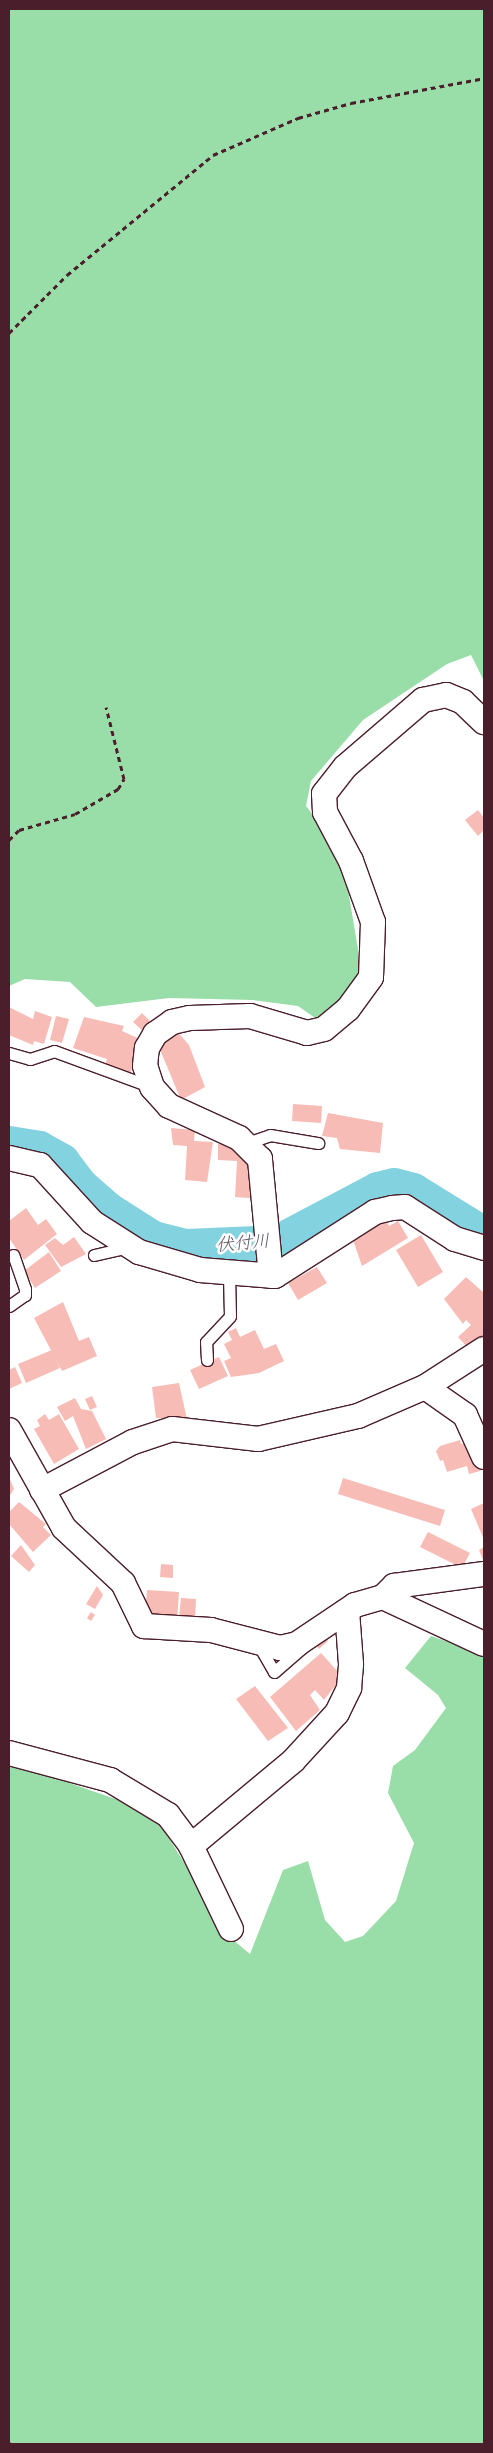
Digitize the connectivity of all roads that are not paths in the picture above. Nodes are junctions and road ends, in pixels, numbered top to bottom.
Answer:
1 (484, 722) edge
2 (9, 1053) edge
3 (152, 1087) junction
4 (247, 1143) junction
5 (318, 1143) dead end
6 (9, 1158) edge
7 (131, 1247) junction
8 (484, 1248) edge
9 (13, 1255) dead end
10 (94, 1255) dead end
11 (229, 1275) junction
12 (271, 1276) junction
13 (9, 1306) edge
14 (484, 1349) edge
15 (207, 1360) dead end
16 (425, 1387) junction
17 (9, 1430) edge
18 (484, 1457) edge
19 (42, 1490) junction
20 (484, 1574) edge
21 (383, 1597) junction
22 (346, 1611) junction
23 (484, 1644) edge
24 (9, 1753) edge
25 (191, 1846) junction
26 (232, 1929) dead end

1 - 3 street
2 - 3 lane
3 - 4 street
4 - 5 lane
4 - 12 street
6 - 7 street
7 - 10 lane
7 - 11 street
8 - 12 street
9 - 13 lane
11 - 12 street
11 - 15 lane
14 - 16 street
16 - 18 street
16 - 19 street
17 - 19 street
19 - 22 street
20 - 21 street
21 - 22 street
21 - 23 street
22 - 25 street
24 - 25 street
25 - 26 street

